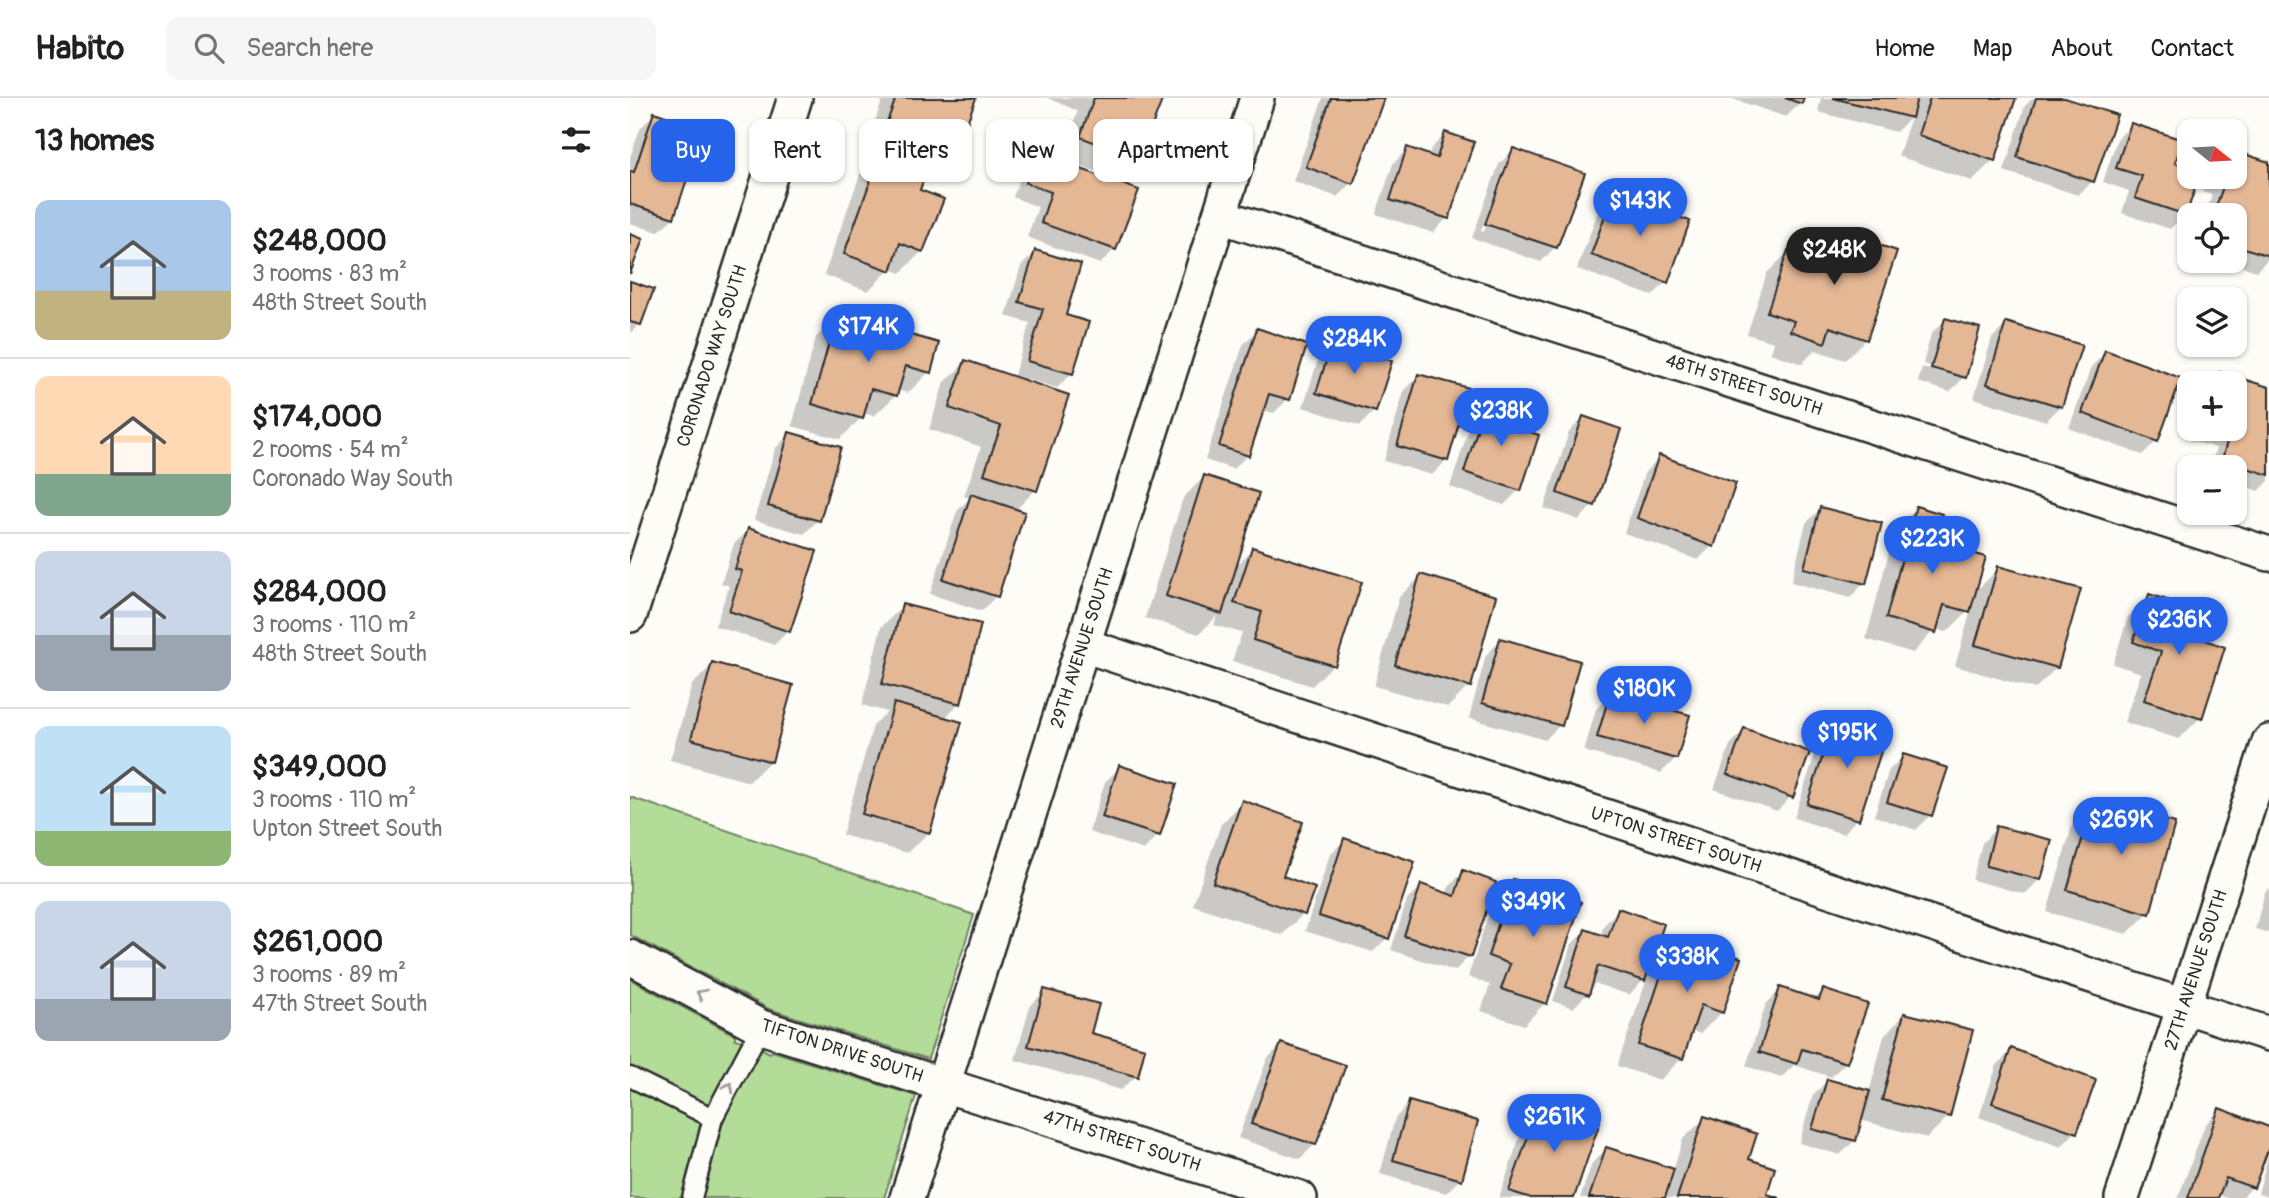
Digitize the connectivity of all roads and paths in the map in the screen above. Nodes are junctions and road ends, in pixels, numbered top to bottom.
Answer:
1 (794, 98) edge
2 (1257, 98) edge
3 (1220, 216) junction
4 (2269, 554) edge
5 (630, 615) edge
6 (1083, 645) junction
7 (2269, 742) edge
8 (630, 957) edge
9 (2184, 1007) junction
10 (761, 1027) junction
11 (2269, 1034) edge
12 (630, 1077) edge
13 (943, 1084) junction
14 (713, 1118) junction
15 (692, 1198) edge
16 (907, 1198) edge
17 (1300, 1198) edge
18 (2122, 1198) edge

1 - 5 street, CORONADO WAY SOUTH
2 - 3 street, 29TH AVENUE SOUTH
3 - 4 street, 48TH STREET SOUTH
3 - 6 street, 29TH AVENUE SOUTH
6 - 9 street, UPTON STREET SOUTH
6 - 13 street, 29TH AVENUE SOUTH
7 - 9 street, 27TH AVENUE SOUTH
10 -> 8 street, TIFTON DRIVE SOUTH
9 - 11 street, UPTON STREET SOUTH
9 - 18 street, 27TH AVENUE SOUTH
10 - 13 street, TIFTON DRIVE SOUTH
14 -> 10 lane
12 - 14 lane
13 - 16 street, 29TH AVENUE SOUTH
13 - 17 street, 47TH STREET SOUTH
14 - 15 lane

